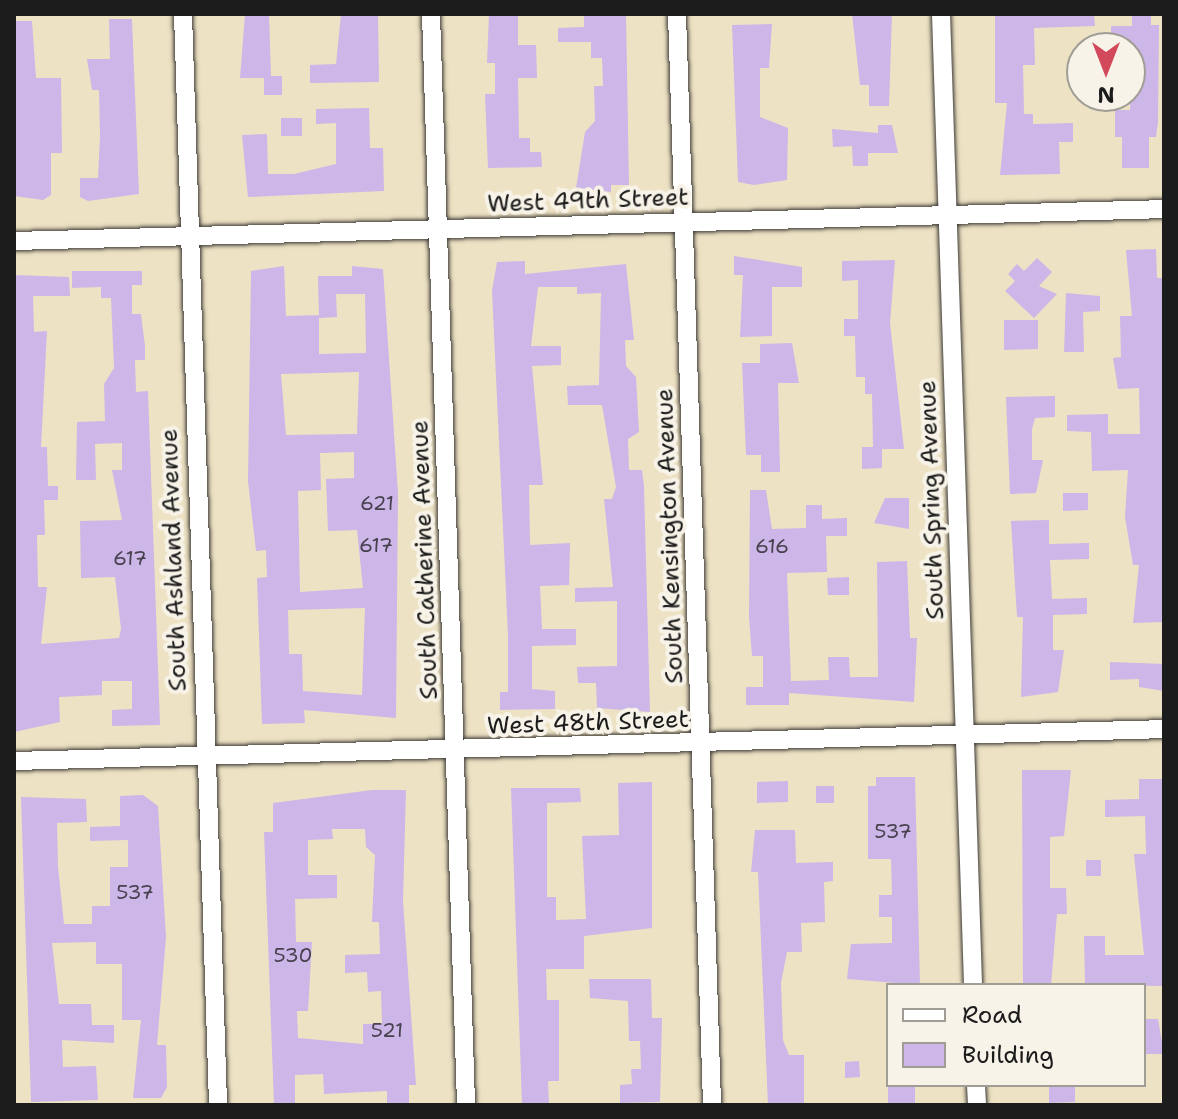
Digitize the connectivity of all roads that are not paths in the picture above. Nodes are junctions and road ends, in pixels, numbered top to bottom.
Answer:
1 (183, 14) edge
2 (431, 14) edge
3 (677, 14) edge
4 (941, 14) edge
5 (1164, 209) edge
6 (948, 215) junction
7 (684, 223) junction
8 (438, 229) junction
9 (188, 237) junction
10 (14, 241) edge
11 (1164, 729) edge
12 (964, 733) junction
13 (701, 742) junction
14 (454, 752) junction
15 (204, 758) junction
16 (14, 761) edge
17 (973, 983) edge
18 (218, 1105) edge
19 (466, 1105) edge
20 (712, 1105) edge

1 - 9 street, South Ashland Avenue
2 - 8 street, South Catherine Avenue
3 - 7 street, South Kensington Avenue
4 - 6 street, South Spring Avenue
5 - 6 street, West 49th Street
6 - 7 street, West 49th Street
6 - 12 street, South Spring Avenue
7 - 8 street, West 49th Street
7 - 13 street, South Kensington Avenue
8 - 9 street, West 49th Street
8 - 14 street, South Catherine Avenue
9 - 10 street, West 49th Street
9 - 15 street, South Ashland Avenue
11 - 12 street, West 48th Street
12 - 13 street, West 48th Street
12 - 17 street, South Spring Avenue
13 - 14 street, West 48th Street
13 - 20 street, South Kensington Avenue
14 - 15 street, West 48th Street
14 - 19 street, South Catherine Avenue
15 - 16 street, West 48th Street
15 - 18 street, South Ashland Avenue

